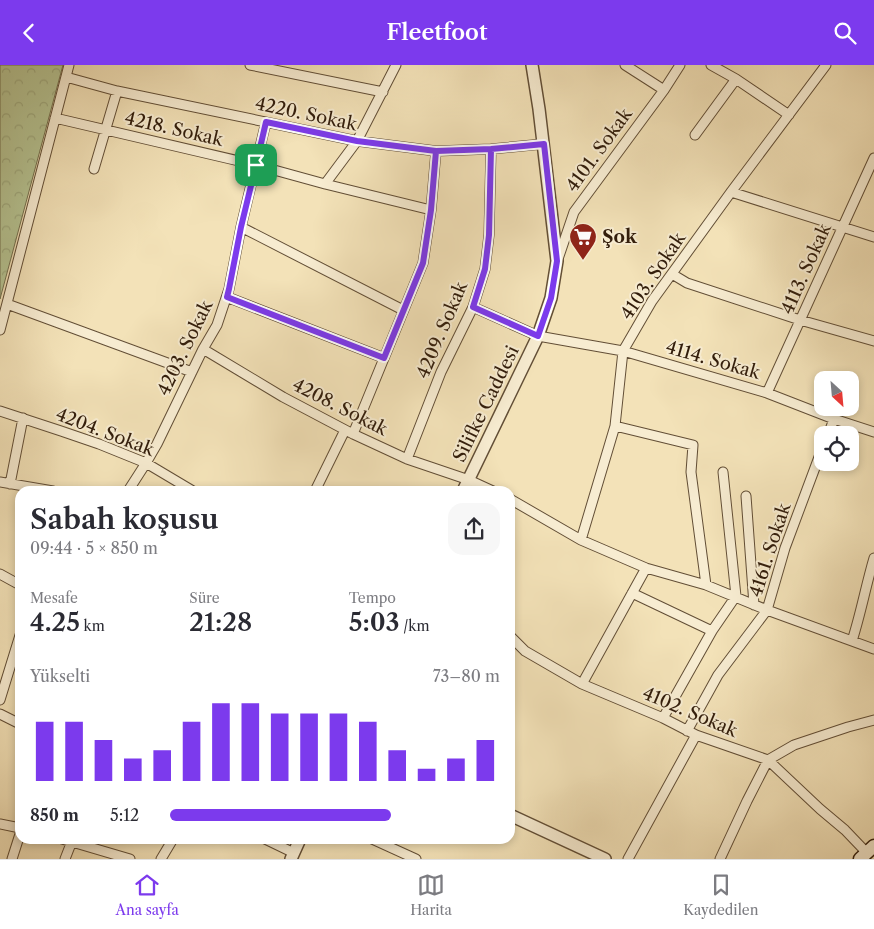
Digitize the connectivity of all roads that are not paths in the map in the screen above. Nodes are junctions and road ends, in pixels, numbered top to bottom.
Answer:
1 (69, 65) edge
2 (250, 65) edge
3 (396, 65) edge
4 (532, 65) edge
5 (625, 65) edge
6 (680, 65) edge
7 (711, 65) edge
8 (826, 65) edge
9 (66, 77) junction
10 (736, 79) junction
11 (664, 90) junction
12 (117, 91) junction
13 (383, 92) junction
14 (789, 115) junction
15 (55, 117) junction
16 (266, 122) junction
17 (106, 130) junction
18 (695, 135) dead end
19 (357, 141) junction
20 (544, 144) junction
21 (491, 149) junction
22 (436, 151) junction
23 (874, 158) edge
24 (256, 165) junction
25 (94, 169) dead end
26 (325, 184) junction
27 (731, 193) junction
28 (431, 210) junction
29 (241, 227) junction
30 (842, 227) junction
31 (874, 237) edge
32 (557, 261) junction
33 (672, 274) junction
34 (227, 297) junction
35 (7, 305) junction
36 (473, 307) junction
37 (403, 309) junction
38 (800, 319) junction
39 (0, 330) edge
40 (538, 336) junction
41 (874, 341) edge
42 (203, 349) junction
43 (624, 351) junction
44 (384, 358) junction
45 (192, 372) junction
46 (767, 393) junction
47 (0, 411) edge
48 (23, 419) junction
49 (834, 419) junction
50 (615, 426) junction
51 (831, 426) edge
52 (349, 432) junction
53 (874, 432) edge
54 (407, 459) junction
55 (146, 463) junction
56 (814, 470) edge
57 (723, 472) dead end
58 (469, 480) junction
59 (0, 482) edge
60 (10, 484) junction
61 (22, 486) edge
62 (131, 486) edge
63 (185, 486) edge
64 (318, 486) edge
65 (466, 486) edge
66 (482, 486) edge
67 (746, 496) dead end
68 (515, 502) edge
69 (582, 540) junction
70 (874, 558) edge
71 (646, 567) junction
72 (0, 574) edge
73 (15, 582) edge
74 (706, 585) junction
75 (632, 593) junction
76 (736, 596) junction
77 (754, 605) junction
78 (767, 610) junction
79 (712, 631) junction
80 (515, 641) edge
81 (852, 641) junction
82 (874, 649) edge
83 (15, 659) edge
84 (582, 684) junction
85 (0, 700) edge
86 (0, 714) edge
87 (663, 718) junction
88 (874, 720) edge
89 (15, 722) edge
90 (691, 733) junction
91 (768, 760) junction
92 (515, 817) edge
93 (0, 824) edge
94 (15, 827) edge
95 (17, 844) edge
96 (71, 844) edge
97 (82, 844) edge
98 (170, 844) edge
99 (273, 844) edge
100 (298, 844) edge
101 (383, 844) edge
102 (867, 853) edge
103 (292, 856) edge
104 (12, 859) edge
105 (64, 859) edge
106 (130, 859) edge
107 (161, 859) edge
108 (416, 859) edge
109 (605, 859) edge
110 (628, 859) edge
111 (720, 859) edge

1 - 9 street
2 - 13 street
3 - 13 street
4 - 20 street, Silifke Caddesi
5 - 11 street
6 - 11 street, 4101. Sokak
7 - 10 street
8 - 14 street, 4103. Sokak
9 - 12 street, 4220. Sokak
9 - 15 street
10 - 14 street
10 - 18 street
11 - 32 street, 4101. Sokak
12 - 16 street, 4220. Sokak
12 - 17 street
13 - 19 street
14 - 27 street, 4103. Sokak
15 - 17 street, 4218. Sokak
15 - 35 street
16 - 19 street, 4220. Sokak
16 - 24 street, 4203. Sokak
17 - 24 street, 4218. Sokak
17 - 25 street
19 - 22 street, 4220. Sokak
19 - 26 street
20 - 21 street, 4220. Sokak
20 - 32 street, Silifke Caddesi
21 - 22 street, 4220. Sokak
21 - 36 street, 4209. Sokak
22 - 28 street
23 - 30 street, 4113. Sokak
24 - 26 street, 4218. Sokak
24 - 29 street, 4203. Sokak
26 - 28 street, 4218. Sokak
27 - 30 street
27 - 33 street, 4103. Sokak
28 - 37 street
29 - 34 street, 4203. Sokak
29 - 37 street
30 - 31 street
30 - 38 street, 4113. Sokak
32 - 40 street, Silifke Caddesi
33 - 38 street
33 - 43 street, 4103. Sokak
34 - 42 street, 4203. Sokak
34 - 44 street
35 - 39 street
35 - 45 street
36 - 40 street, 4114. Sokak
36 - 54 street, 4209. Sokak
37 - 44 street
38 - 41 street
38 - 46 street, 4113. Sokak
40 - 43 street, 4114. Sokak
40 - 58 street, Silifke Caddesi
42 - 45 street, 4203. Sokak
42 - 52 street, 4208. Sokak
43 - 46 street, 4114. Sokak
43 - 50 street, 4103. Sokak
44 - 52 street
45 - 55 street, 4203. Sokak
46 - 49 street, 4114. Sokak
47 - 48 street, 4204. Sokak
48 - 55 street, 4204. Sokak
48 - 60 street
49 - 51 street
49 - 53 street, 4114. Sokak
50 - 69 street, 4103. Sokak
50 - 74 street
52 - 54 street, 4208. Sokak
52 - 64 street
54 - 58 street, 4208. Sokak
55 - 62 street, 4203. Sokak
55 - 63 street, 4204. Sokak
56 - 78 street, 4161. Sokak
57 - 76 street
58 - 65 street, Silifke Caddesi
58 - 66 street, 4208. Sokak
59 - 60 street
60 - 61 street
67 - 77 street
68 - 69 street
69 - 71 street
70 - 81 street
71 - 74 street
71 - 75 street
72 - 73 street
74 - 76 street
75 - 79 street
75 - 84 street
76 - 77 street
76 - 79 street
77 - 78 street
78 - 81 street
78 - 90 street, 4161. Sokak
79 - 87 street
80 - 84 street, 4102. Sokak
81 - 82 street
83 - 85 street
84 - 87 street, 4102. Sokak
86 - 89 street
87 - 90 street, 4102. Sokak
88 - 91 street
90 - 91 street, 4102. Sokak
90 - 110 street, 4161. Sokak
91 - 102 street, 4102. Sokak
91 - 111 street
92 - 109 street
93 - 94 street
95 - 104 street
96 - 105 street
97 - 106 street
98 - 107 street
99 - 103 street
100 - 103 street
101 - 108 street

